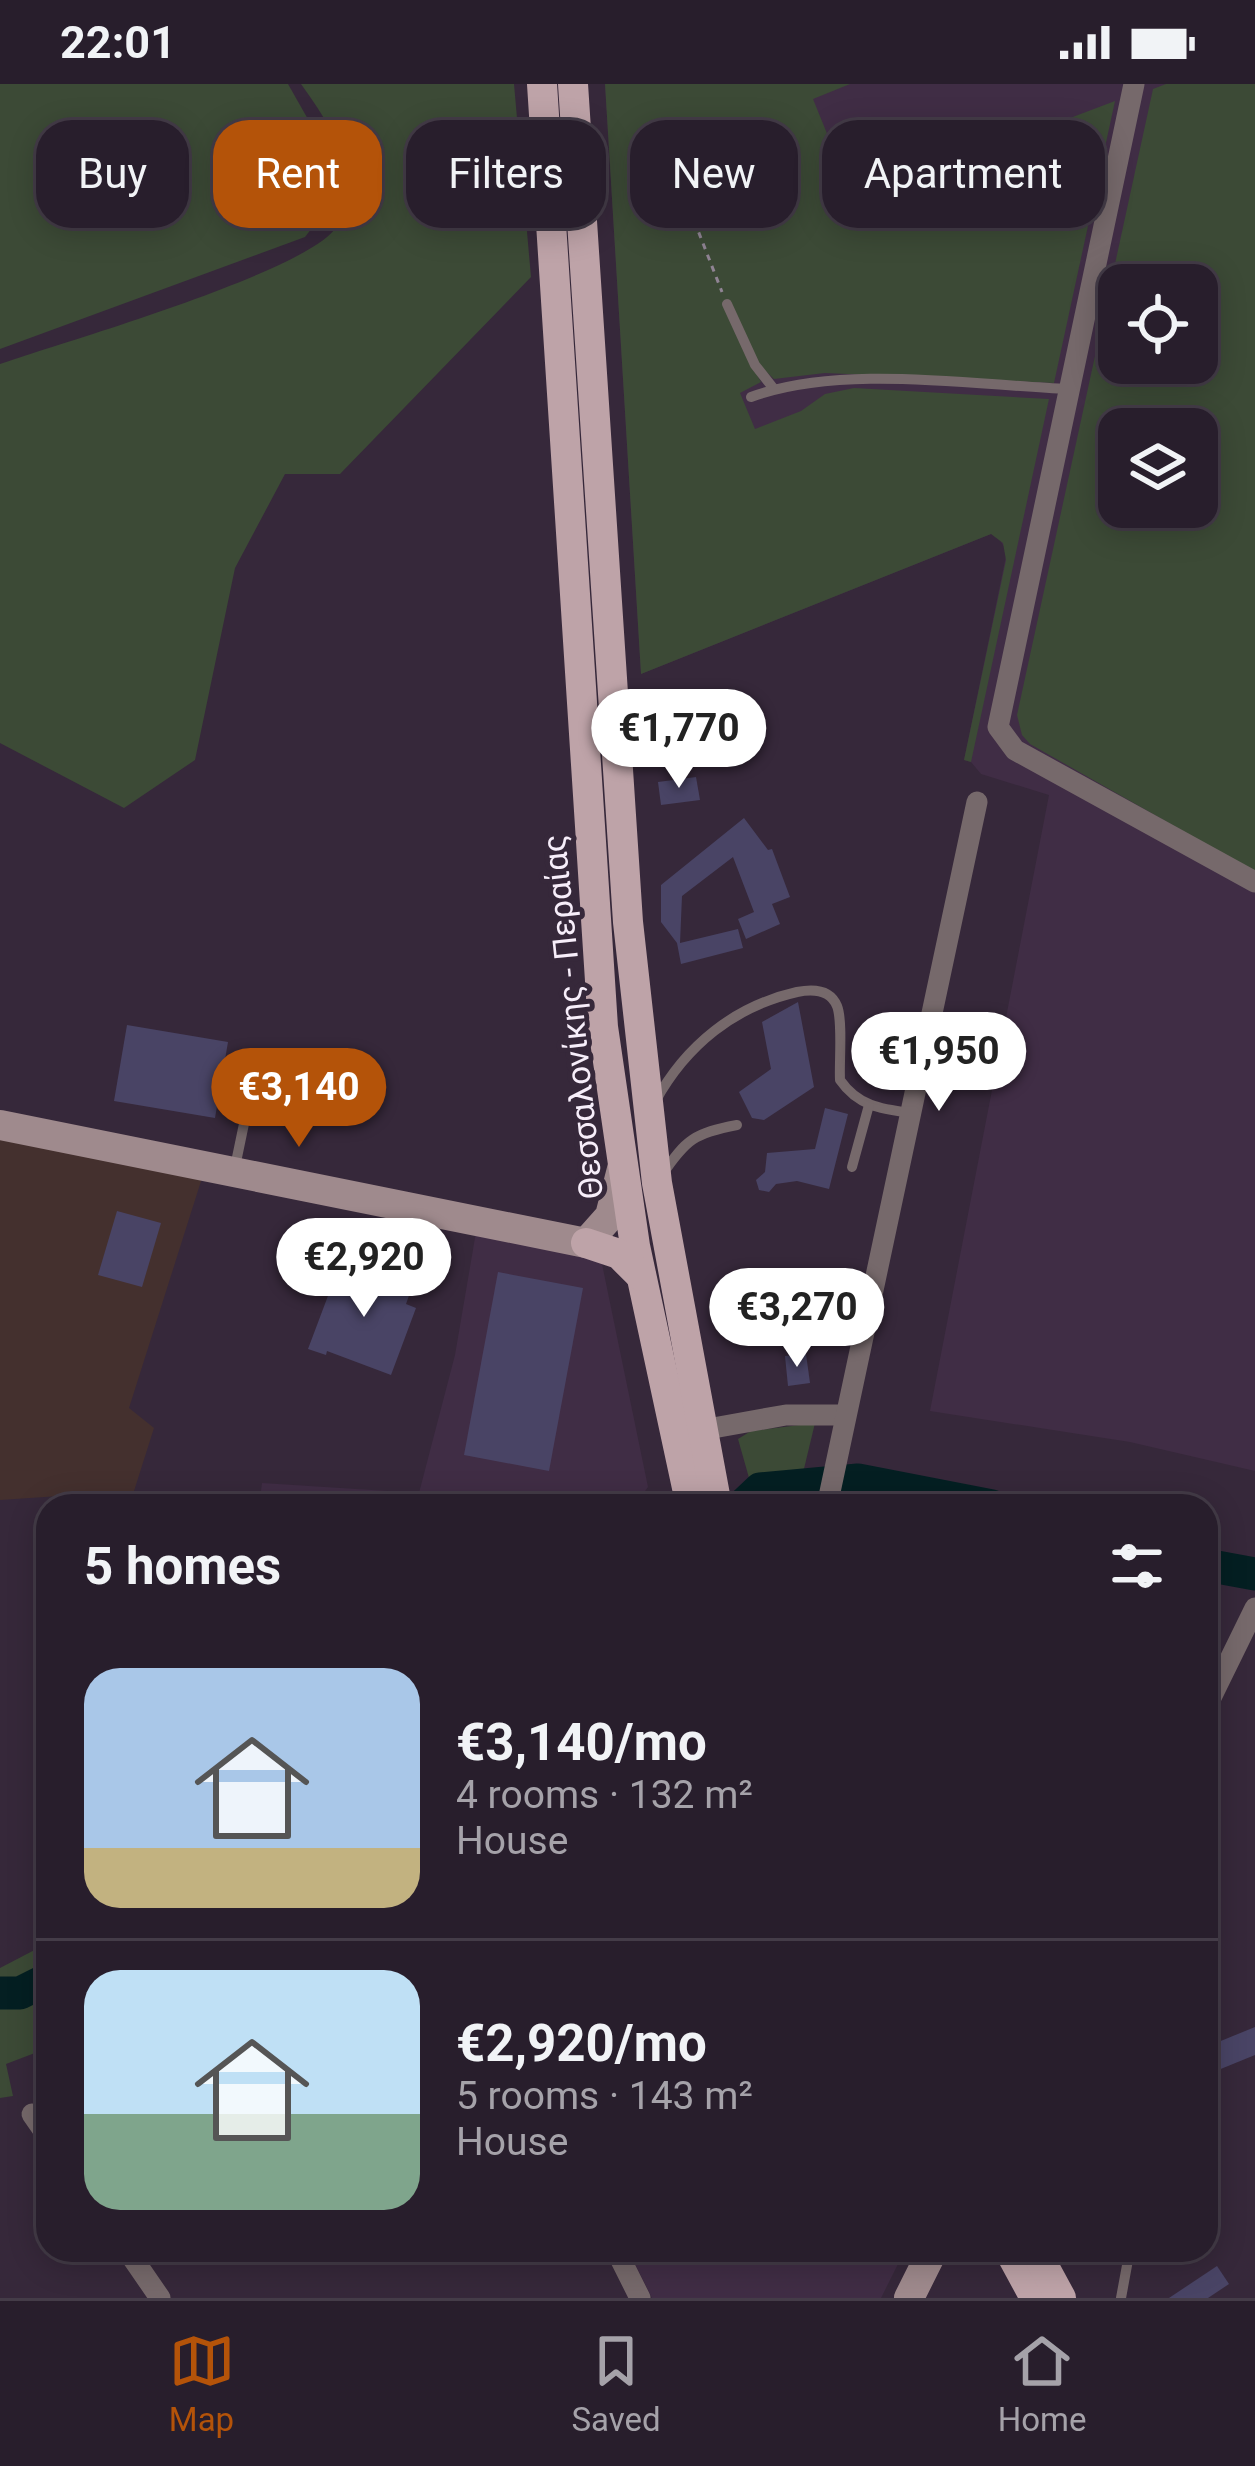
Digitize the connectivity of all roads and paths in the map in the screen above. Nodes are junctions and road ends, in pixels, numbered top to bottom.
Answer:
1 (542, 84) edge
2 (573, 84) edge
3 (1134, 84) edge
4 (697, 228) edge
5 (727, 304) joint
6 (774, 389) junction
7 (1068, 389) junction
8 (751, 397) dead end
9 (977, 802) dead end
10 (1255, 882) edge
11 (250, 1095) dead end
12 (868, 1106) junction
13 (910, 1113) junction
14 (648, 1115) junction
15 (0, 1125) edge
16 (737, 1125) dead end
17 (852, 1167) dead end
18 (622, 1169) junction
19 (234, 1170) junction
20 (658, 1183) junction
21 (586, 1243) junction
22 (640, 1276) junction
23 (845, 1415) junction
24 (702, 1430) junction
25 (694, 1484) edge
26 (828, 1494) edge
27 (1255, 1608) edge
28 (1218, 1683) edge
29 (32, 2114) dead end
30 (36, 2120) edge
31 (135, 2262) edge
32 (622, 2262) edge
33 (927, 2262) edge
34 (1016, 2262) edge
35 (1042, 2262) edge
36 (1054, 2262) edge
37 (1128, 2262) edge
38 (160, 2298) edge
39 (640, 2298) edge
40 (909, 2298) edge
41 (1035, 2298) edge
42 (1065, 2298) edge
43 (1121, 2298) edge

1 - 18 main road, Θεσσαλονίκης - Περαίας
2 - 14 main road, Θεσσαλονίκης - Περαίας
3 - 7 street
4 - 5 path
5 - 6 lane
6 - 7 lane
6 - 8 lane
7 - 10 street
9 - 13 street
11 - 19 lane
12 - 13 lane
12 - 14 lane
12 - 17 lane
13 - 23 street
14 - 20 main road, Θεσσαλονίκης - Περαίας
15 - 19 street
16 - 20 lane
18 - 21 street
18 - 22 main road, Θεσσαλονίκης - Περαίας
19 - 21 street
20 - 24 main road, Θεσσαλονίκης - Περαίας
21 - 22 main road
22 - 25 main road, Θεσσαλονίκης - Περαίας
23 - 24 street
23 - 26 street
24 - 25 main road, Θεσσαλονίκης - Περαίας
27 - 28 street
29 - 30 street
31 - 38 street
32 - 39 street
33 - 40 street
34 - 41 main road
35 - 42 main road
36 - 42 street
37 - 43 lane

